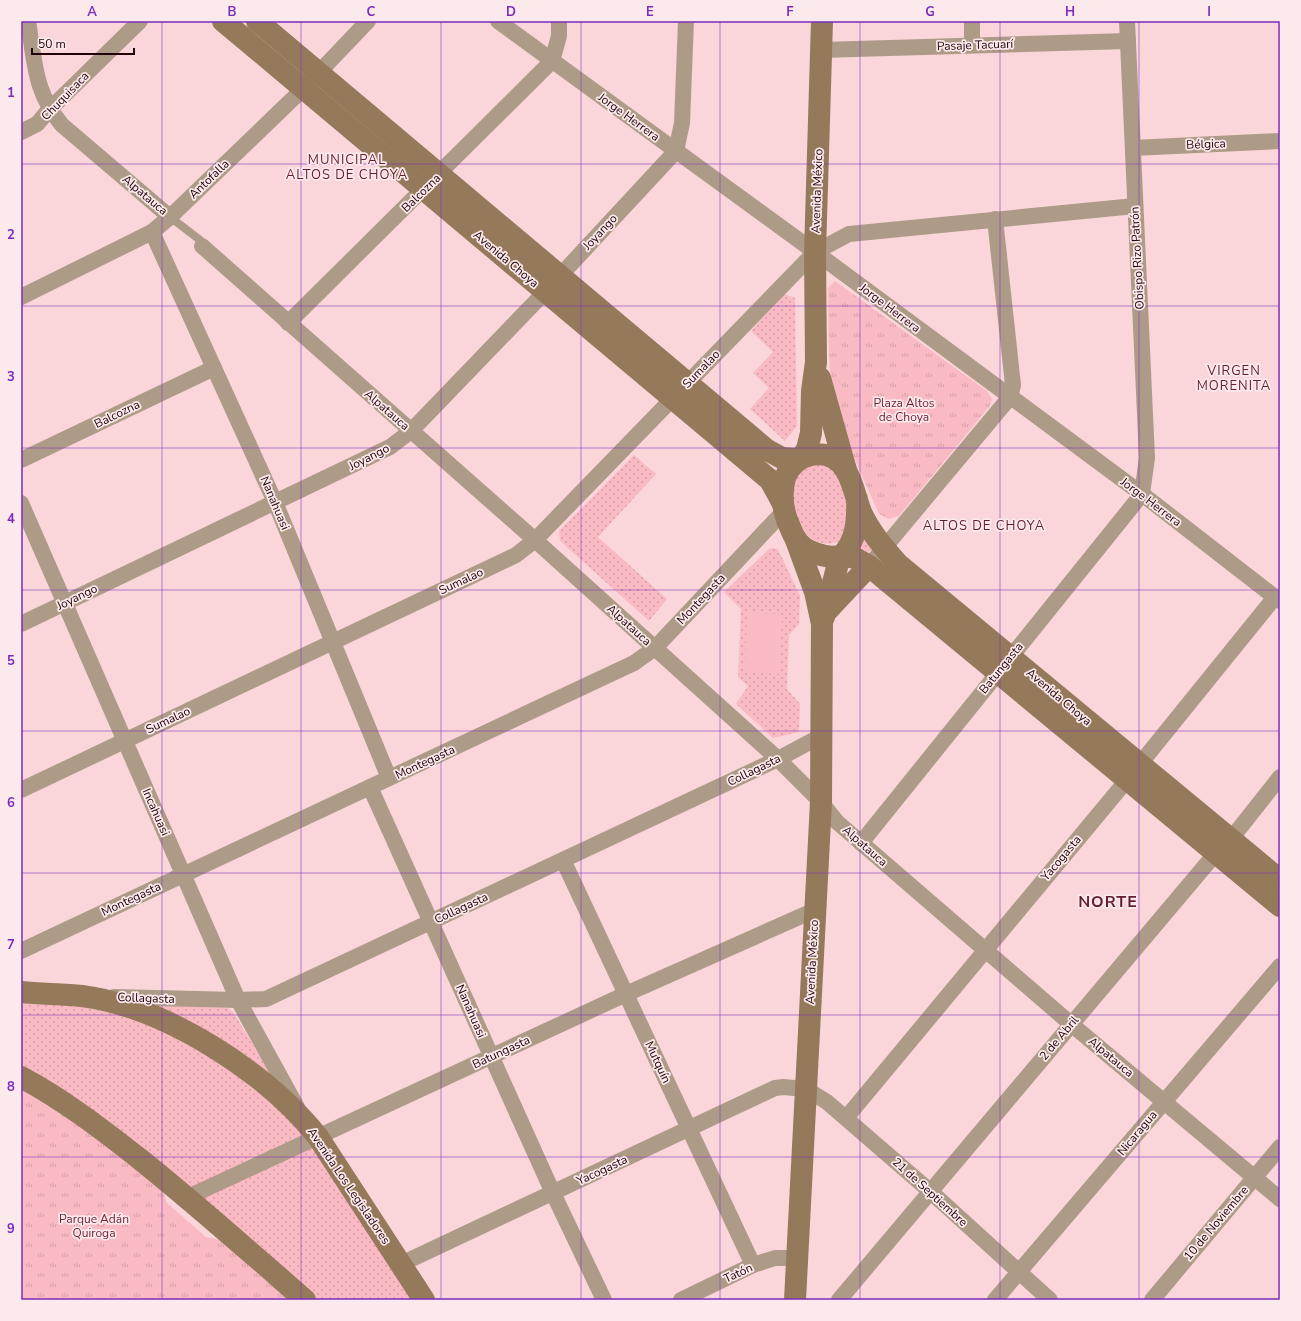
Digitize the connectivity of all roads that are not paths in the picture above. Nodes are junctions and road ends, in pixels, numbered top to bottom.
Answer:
1 (28, 21) edge
2 (140, 21) edge
3 (223, 21) edge
4 (258, 21) edge
5 (368, 21) edge
6 (498, 21) edge
7 (559, 21) edge
8 (686, 21) edge
9 (822, 21) edge
10 (972, 21) edge
11 (1127, 21) edge
12 (1128, 41) junction
13 (972, 45) junction
14 (821, 50) junction
15 (552, 61) junction
16 (318, 72) junction
17 (303, 89) junction
18 (49, 110) junction
19 (21, 132) edge
20 (1280, 141) edge
21 (1133, 148) junction
22 (676, 151) junction
23 (440, 174) junction
24 (423, 190) junction
25 (1135, 206) junction
26 (170, 217) junction
27 (995, 219) junction
28 (152, 232) junction
29 (202, 246) joint
30 (815, 252) junction
31 (560, 275) junction
32 (545, 292) junction
33 (21, 296) edge
34 (288, 323) junction
35 (816, 362) junction
36 (214, 368) junction
37 (687, 382) junction
38 (1010, 397) junction
39 (672, 398) junction
40 (411, 431) junction
41 (800, 458) junction
42 (21, 460) edge
43 (846, 470) junction
44 (1142, 494) junction
45 (857, 499) junction
46 (21, 502) edge
47 (275, 502) junction
48 (783, 506) junction
49 (536, 540) junction
50 (796, 540) junction
51 (884, 548) junction
52 (841, 556) junction
53 (868, 566) junction
54 (1278, 599) edge
55 (65, 603) junction
56 (823, 619) junction
57 (21, 624) edge
58 (333, 642) junction
59 (655, 648) junction
60 (1004, 664) junction
61 (821, 736) junction
62 (125, 741) junction
63 (778, 759) junction
64 (1134, 772) junction
65 (1280, 777) edge
66 (389, 778) junction
67 (370, 787) junction
68 (21, 790) edge
69 (821, 802) junction
70 (860, 843) junction
71 (1223, 846) junction
72 (563, 860) junction
73 (183, 875) junction
74 (1280, 880) edge
75 (1280, 906) edge
76 (815, 910) junction
77 (431, 922) junction
78 (984, 950) junction
79 (21, 951) edge
80 (1280, 966) edge
81 (21, 992) edge
82 (626, 994) junction
83 (83, 996) junction
84 (238, 1000) junction
85 (1070, 1024) junction
86 (491, 1056) junction
87 (21, 1077) edge
88 (806, 1089) junction
89 (1164, 1101) junction
90 (302, 1116) junction
91 (846, 1118) junction
92 (689, 1129) junction
93 (318, 1136) junction
94 (1280, 1147) edge
95 (1254, 1177) junction
96 (553, 1192) junction
97 (931, 1192) junction
98 (188, 1197) junction
99 (1280, 1199) edge
100 (797, 1258) junction
101 (401, 1264) junction
102 (753, 1265) junction
103 (1018, 1272) junction
104 (305, 1300) edge
105 (424, 1300) edge
106 (604, 1300) edge
107 (681, 1300) edge
108 (795, 1300) edge
109 (839, 1300) edge
110 (995, 1300) edge
111 (1050, 1300) edge
112 (1152, 1300) edge

1 - 18 street, Alpatauca
2 - 18 street, Chuquisaca
3 - 17 main road, Avenida Choya
4 - 16 main road, Avenida Choya
5 - 16 street, Antofalla
6 - 15 street, Jorge Herrera
7 - 15 street
8 - 22 street
9 - 14 main road, Avenida México
10 - 13 street
11 - 12 street, Obispo Rizo Patrón
12 - 13 street, Pasaje Tacuarí
12 - 21 street, Obispo Rizo Patrón
13 - 14 street, Pasaje Tacuarí
14 - 30 main road, Avenida México
15 - 22 street, Jorge Herrera
15 - 23 street, Balcozna
16 - 17 street, Antofalla
16 - 23 main road, Avenida Choya
17 - 24 main road, Avenida Choya
17 - 26 street, Antofalla
18 - 19 street, Chuquisaca
18 - 26 street, Alpatauca
20 - 21 street, Bélgica
21 - 25 street, Obispo Rizo Patrón
22 - 30 street, Jorge Herrera
22 - 31 street, Joyango
23 - 24 street, Balcozna
23 - 31 main road, Avenida Choya
24 - 32 main road, Avenida Choya
24 - 34 street, Balcozna
25 - 27 street, Sumalao
25 - 44 street, Obispo Rizo Patrón
26 - 28 street, Antofalla
26 - 29 lane, Alpatauca
27 - 30 street, Sumalao
27 - 38 street
28 - 33 street, Antofalla
28 - 36 street, Nanahuasi
29 - 34 street, Alpatauca
30 - 35 main road, Avenida México
30 - 37 street, Sumalao
30 - 38 street, Jorge Herrera
31 - 32 street, Joyango
31 - 37 main road, Avenida Choya
32 - 39 main road, Avenida Choya
32 - 40 street, Joyango
34 - 40 street, Alpatauca
35 - 41 main road, Avenida México
35 - 43 main road, Avenida México
36 - 42 street, Balcozna
36 - 47 street, Nanahuasi
37 - 39 street, Sumalao
37 - 41 main road, Avenida Choya
38 - 44 street, Jorge Herrera
38 - 51 street
39 - 48 main road, Avenida Choya
39 - 49 street, Sumalao
40 - 47 street, Joyango
40 - 49 street, Alpatauca
41 - 43 main road
41 - 48 main road
43 - 45 main road
44 - 54 street, Jorge Herrera
44 - 60 street, Batungasta
45 - 51 main road, Avenida Choya
45 - 52 main road
46 - 55 street, Incahuasi
47 - 55 street, Joyango
47 - 58 street, Nanahuasi
48 - 50 main road
48 - 59 street, Montegasta
49 - 58 street, Sumalao
49 - 59 street, Alpatauca
50 - 52 main road
50 - 56 main road, Avenida México
51 - 53 street
51 - 60 main road, Avenida Choya
52 - 53 main road, Avenida Choya
52 - 56 main road, Avenida México
53 - 56 main road
53 - 60 main road, Avenida Choya
54 - 64 street, Yacogasta
55 - 57 street, Joyango
55 - 62 street, Incahuasi
56 - 61 main road, Avenida México
58 - 62 street, Sumalao
58 - 66 street, Nanahuasi
59 - 63 street, Alpatauca
59 - 66 street, Montegasta
60 - 64 main road, Avenida Choya
60 - 70 street, Batungasta
61 - 63 street, Collagasta
61 - 69 main road, Avenida México
62 - 68 street, Sumalao
62 - 73 street, Incahuasi
63 - 69 street, Alpatauca
63 - 72 street, Collagasta
64 - 71 main road, Avenida Choya
64 - 78 street, Yacogasta
65 - 71 street, 2 de Abril
66 - 67 street, Montegasta
67 - 73 street, Montegasta
67 - 77 street, Nanahuasi
69 - 70 street, Alpatauca
69 - 76 main road, Avenida México
70 - 78 street, Alpatauca
71 - 74 main road, Avenida Choya
71 - 75 main road, Avenida Choya
71 - 85 street, 2 de Abril
72 - 77 street, Collagasta
72 - 82 street, Mutquín
73 - 79 street, Montegasta
73 - 84 street, Incahuasi
76 - 82 street, Batungasta
76 - 88 main road, Avenida México
77 - 84 street, Collagasta
77 - 86 street, Nanahuasi
78 - 85 street, Alpatauca
78 - 91 street, Yacogasta
80 - 89 street, Nicaragua
81 - 83 main road, Avenida Los Legisladores
82 - 86 street, Batungasta
82 - 92 street, Mutquín
83 - 84 street, Collagasta
83 - 90 main road, Avenida Los Legisladores
84 - 90 street, Incahuasi
85 - 89 street, Alpatauca
85 - 97 street, 2 de Abril
86 - 93 street, Batungasta
86 - 96 street, Nanahuasi
87 - 98 main road
88 - 91 street, 21 de Septiembre
88 - 92 street, Yacogasta
88 - 100 main road, Avenida México
89 - 95 street, Alpatauca
89 - 103 street, Nicaragua
90 - 93 main road, Avenida Los Legisladores
91 - 97 street, 21 de Septiembre
92 - 96 street, Yacogasta
92 - 102 street, Mutquín
93 - 98 street, Batungasta
93 - 101 main road, Avenida Los Legisladores
94 - 95 street, 10 de Noviembre
95 - 99 street, Alpatauca
95 - 112 street, 10 de Noviembre
96 - 101 street, Yacogasta
96 - 106 street, Nanahuasi
97 - 103 street, 21 de Septiembre
97 - 109 street, 2 de Abril
98 - 104 main road
100 - 102 street, Tatón
100 - 108 main road, Avenida México
101 - 105 main road, Avenida Los Legisladores
102 - 107 street, Tatón
103 - 110 street, Nicaragua
103 - 111 street, 21 de Septiembre

